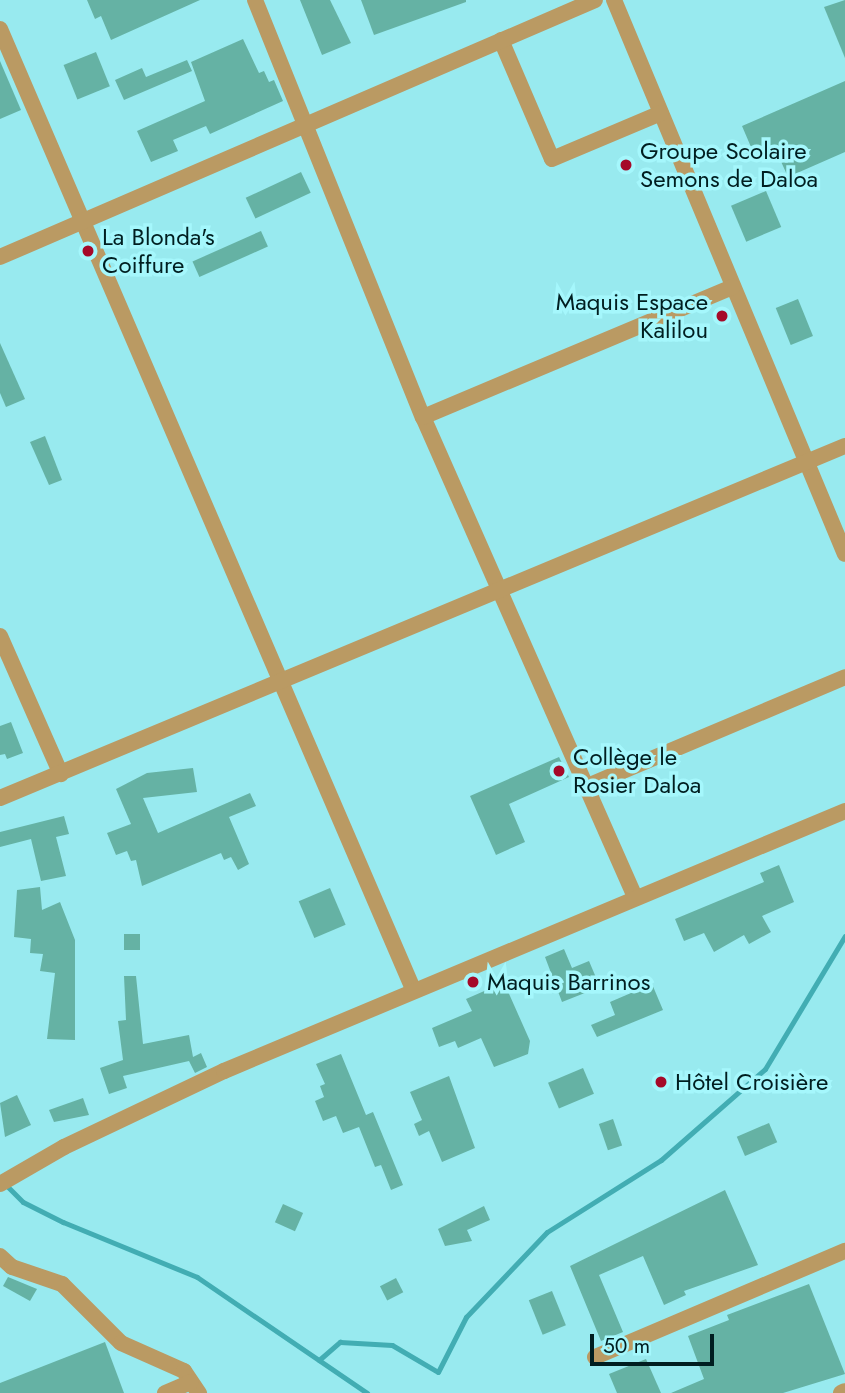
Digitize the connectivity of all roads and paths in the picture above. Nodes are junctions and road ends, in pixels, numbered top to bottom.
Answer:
1 (255, 0) edge
2 (595, 0) edge
3 (614, 0) edge
4 (0, 29) edge
5 (501, 40) junction
6 (660, 113) junction
7 (307, 124) junction
8 (82, 220) junction
9 (0, 257) edge
10 (733, 287) junction
11 (423, 416) junction
12 (845, 446) edge
13 (806, 462) junction
14 (845, 554) edge
15 (498, 590) junction
16 (0, 636) edge
17 (845, 677) edge
18 (281, 681) junction
19 (61, 774) junction
20 (585, 787) junction
21 (0, 798) edge
22 (845, 811) edge
23 (635, 897) junction
24 (414, 991) junction
25 (0, 1184) edge
26 (845, 1251) edge
27 (0, 1256) edge
28 (595, 1357) dead end
29 (195, 1387) edge
30 (164, 1393) edge

1 - 7 street
2 - 5 street
3 - 6 street
4 - 8 street
5 - 6 street
5 - 7 street
6 - 10 street
7 - 8 street
7 - 11 street
8 - 9 street
8 - 18 street
10 - 11 street
10 - 13 street
11 - 15 street
12 - 13 street
13 - 14 street
13 - 15 street
15 - 18 street
15 - 20 street
16 - 19 street
17 - 20 street
18 - 19 street
18 - 24 street
19 - 21 street
20 - 23 street
22 - 23 street
23 - 24 street
24 - 25 street
26 - 28 street
27 - 29 street
29 - 30 street

